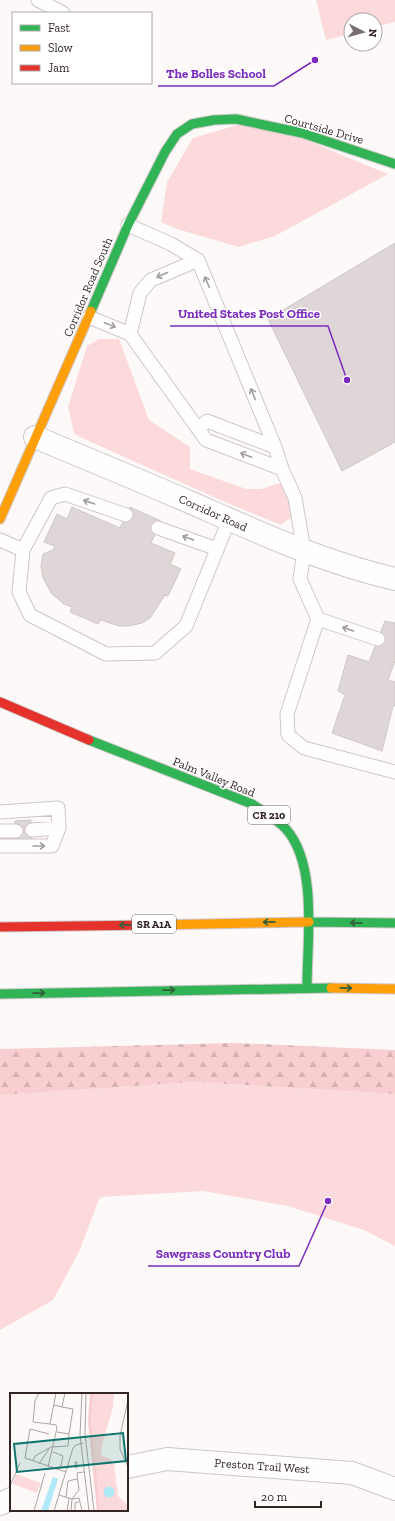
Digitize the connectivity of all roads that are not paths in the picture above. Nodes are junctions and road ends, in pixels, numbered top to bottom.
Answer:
1 (38, 0) edge
2 (61, 12) edge
3 (244, 120) joint
4 (395, 164) edge
5 (128, 225) junction
6 (198, 260) junction
7 (89, 317) junction
8 (130, 334) junction
9 (198, 428) junction
10 (35, 437) junction
11 (275, 447) junction
12 (282, 470) junction
13 (126, 515) dead end
14 (0, 519) edge
15 (229, 520) junction
16 (158, 528) dead end
17 (0, 540) edge
18 (217, 549) junction
19 (24, 550) junction
20 (304, 551) junction
21 (395, 579) edge
22 (318, 618) junction
23 (378, 639) dead end
24 (0, 702) edge
25 (395, 772) edge
26 (0, 812) edge
27 (59, 828) junction
28 (32, 830) dead end
29 (0, 831) edge
30 (16, 831) dead end
31 (0, 846) edge
32 (308, 922) junction
33 (395, 923) edge
34 (0, 927) edge
35 (307, 987) junction
36 (395, 988) edge
37 (0, 994) edge
38 (128, 1467) edge
39 (395, 1490) edge
40 (10, 1499) edge
41 (0, 1504) edge

1 - 2 lane
3 - 4 main road, Courtside Drive
3 - 5 main road, Corridor Road South
5 - 6 lane
5 - 7 main road, Corridor Road South
6 -> 8 lane
11 -> 6 lane
7 -> 8 lane
7 - 10 main road, Corridor Road South
8 - 9 lane
9 - 11 lane
12 -> 9 lane
10 - 14 main road, Corridor Road South
10 - 15 street, Corridor Road
11 - 12 lane
12 - 20 lane
13 -> 19 lane
15 - 18 lane
15 - 20 street, Corridor Road
18 -> 16 lane
17 - 19 lane
18 - 19 lane
20 - 21 street, Corridor Road
20 - 22 lane
23 -> 22 lane
22 - 25 lane
24 - 32 main road, Palm Valley Road / CR 210
26 - 27 lane
27 - 28 lane
31 -> 27 lane
29 - 30 lane
33 -> 32 main road, SR A1A
32 -> 34 main road, SR A1A
32 - 35 main road, Palm Valley Road / CR 210
35 -> 36 main road
37 -> 35 main road
38 - 39 street, Preston Trail West
40 - 41 street

